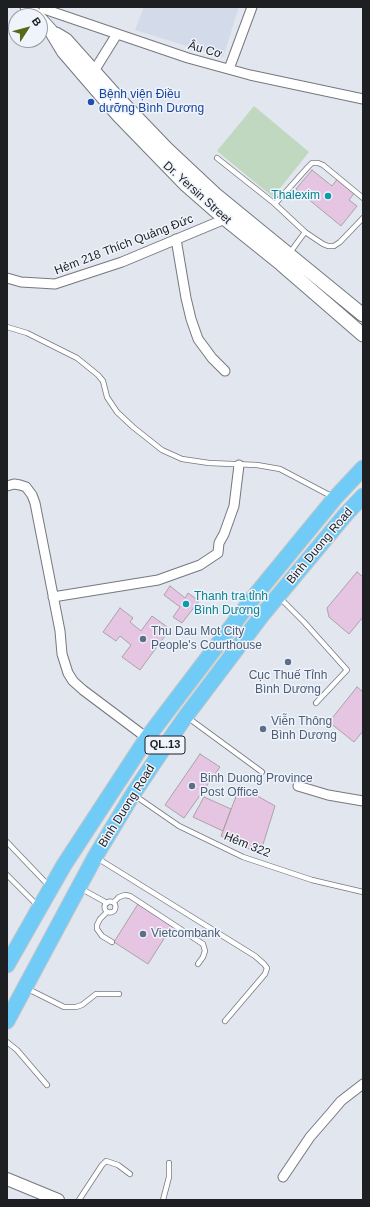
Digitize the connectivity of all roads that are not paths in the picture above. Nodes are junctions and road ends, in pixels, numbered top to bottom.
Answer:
1 (252, 7) edge
2 (48, 15) edge
3 (48, 26) edge
4 (51, 31) junction
5 (117, 34) junction
6 (229, 69) junction
7 (94, 71) junction
8 (363, 99) edge
9 (123, 112) junction
10 (162, 153) junction
11 (216, 158) dead end
12 (363, 198) edge
13 (275, 204) junction
14 (236, 210) junction
15 (363, 218) edge
16 (225, 219) junction
17 (306, 232) junction
18 (176, 239) junction
19 (285, 259) junction
20 (7, 278) edge
21 (363, 315) edge
22 (7, 327) edge
23 (363, 335) edge
24 (225, 371) dead end
25 (239, 465) junction
26 (363, 468) edge
27 (7, 486) edge
28 (363, 496) edge
29 (335, 498) junction
30 (278, 596) junction
31 (53, 597) junction
32 (316, 703) dead end
33 (186, 716) junction
34 (147, 738) junction
35 (163, 749) junction
36 (262, 772) dead end
37 (298, 786) dead end
38 (133, 794) junction
39 (363, 802) edge
40 (7, 842) edge
41 (95, 857) junction
42 (7, 874) edge
43 (79, 887) junction
44 (51, 888) junction
45 (363, 892) edge
46 (114, 902) junction
47 (107, 903) junction
48 (40, 908) junction
49 (107, 912) junction
50 (112, 942) dead end
51 (7, 963) edge
52 (198, 964) dead end
53 (25, 987) junction
54 (119, 994) dead end
55 (7, 1021) edge
56 (225, 1021) dead end
57 (7, 1042) edge
58 (363, 1084) edge
59 (47, 1085) dead end
60 (169, 1163) dead end
61 (130, 1174) dead end
62 (283, 1176) dead end
63 (7, 1179) edge
64 (58, 1200) edge
65 (79, 1200) edge
66 (164, 1200) edge

1 - 6 street
2 - 5 street, Âu Cơ
3 - 4 main road, Dr. Yersin Street
4 - 7 main road, Dr. Yersin Street
4 - 9 main road, Dr. Yersin Street
5 - 6 street, Âu Cơ
5 - 7 street
6 - 8 street, Âu Cơ
7 - 9 main road, Dr. Yersin Street
9 - 10 main road, Dr. Yersin Street
10 - 14 main road, Dr. Yersin Street
10 - 16 main road, Dr. Yersin Street
11 - 13 lane
12 - 13 lane
13 - 17 lane
14 - 16 main road
14 - 19 main road, Dr. Yersin Street
15 - 17 lane
16 - 18 street, Hẻm 218 Thích Quảng Đức
16 - 19 main road, Dr. Yersin Street
17 - 19 lane
18 - 20 street, Hẻm 218 Thích Quảng Đức
18 - 24 street
19 - 21 main road, Dr. Yersin Street
19 - 23 main road, Dr. Yersin Street
22 - 25 lane
25 - 29 lane
25 - 31 street
26 - 29 highway, Binh Duong Road / QL.13
27 - 31 street
28 - 30 highway, Binh Duong Road / QL.13
29 - 34 highway, Binh Duong Road / QL.13
30 - 32 lane
30 - 33 highway, Binh Duong Road / QL.13
31 - 34 street
33 - 35 highway, Binh Duong Road / QL.13
33 - 36 lane
34 - 35 highway
34 - 44 highway, Binh Duong Road / QL.13
35 - 38 highway, Binh Duong Road / QL.13
37 - 39 street
38 - 41 highway, Binh Duong Road / QL.13
38 - 45 lane, Hẻm 322
40 - 44 lane
41 - 43 highway, Binh Duong Road / QL.13
41 - 56 lane
42 - 48 lane
43 - 47 lane
43 - 53 highway, Binh Duong Road / QL.13
44 - 48 highway, Binh Duong Road / QL.13
46 - 47 lane
46 - 49 lane
46 - 52 lane
47 - 49 lane
48 - 51 highway, Binh Duong Road / QL.13
49 - 50 lane
53 - 54 lane
53 - 55 highway, Binh Duong Road / QL.13
57 - 59 lane
58 - 62 street
60 - 66 lane
61 - 65 lane
63 - 64 street

